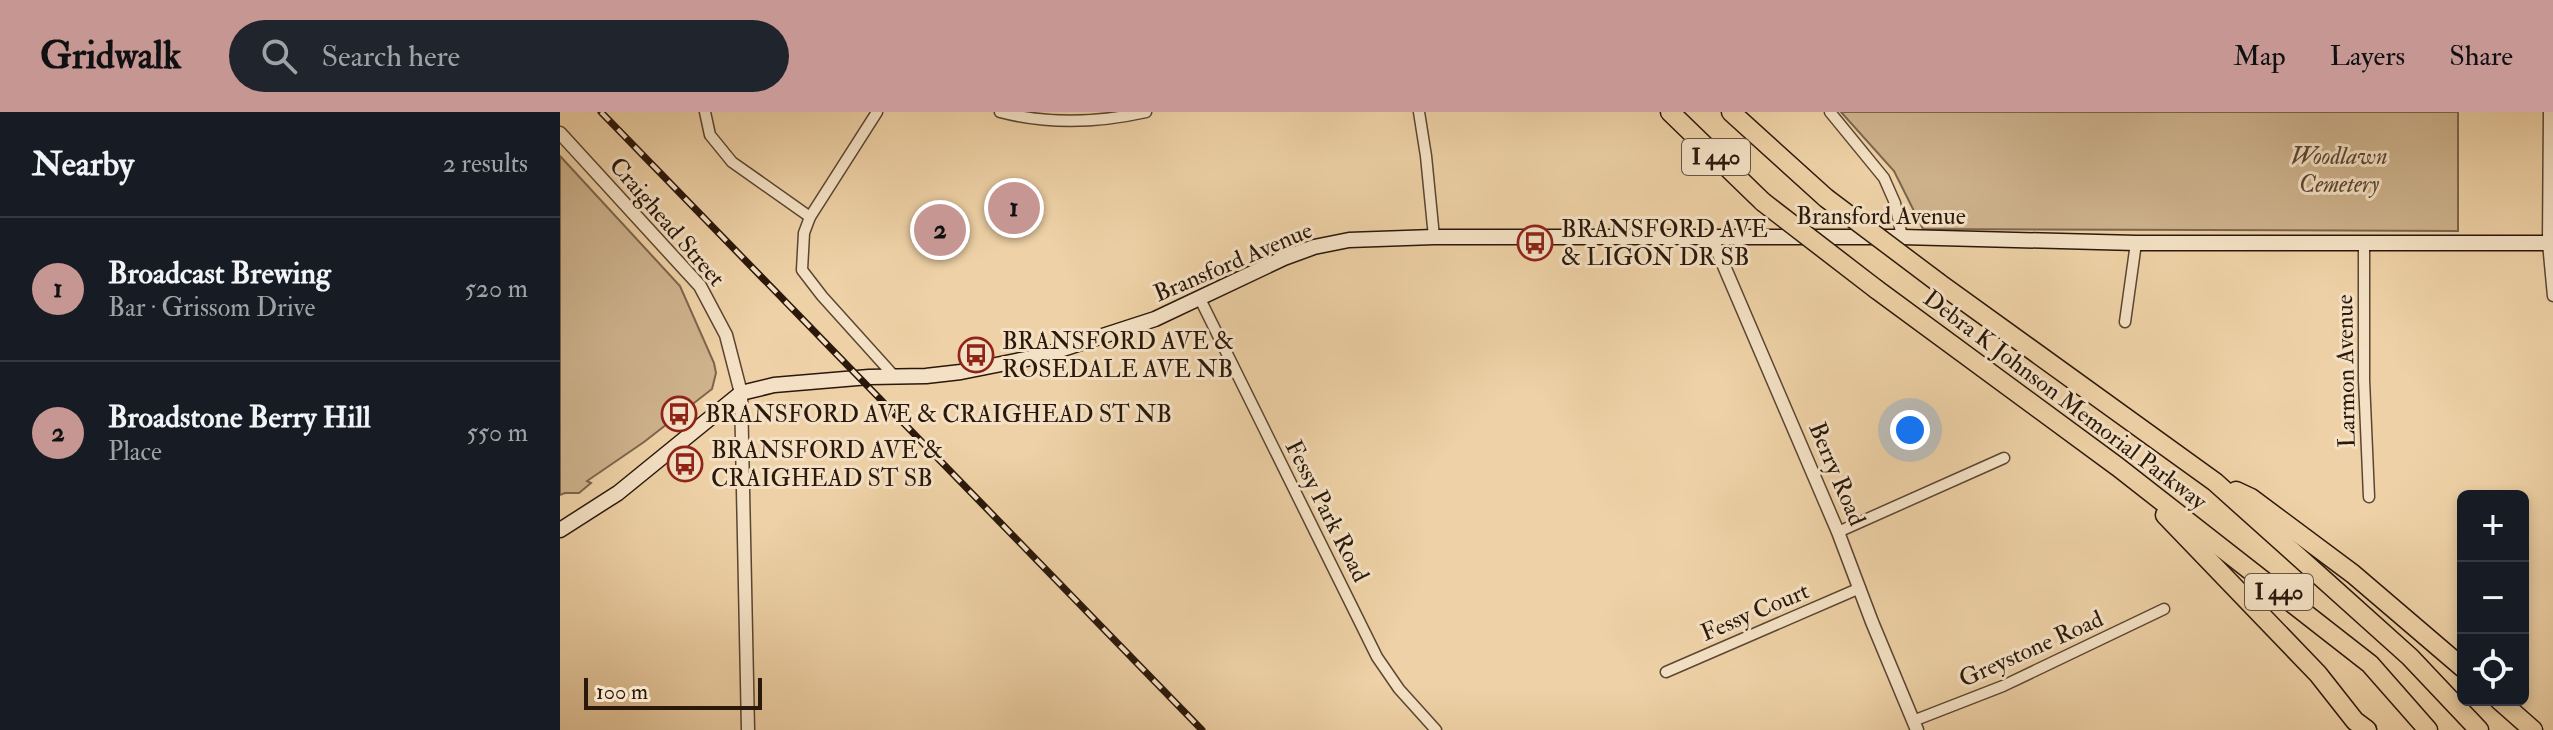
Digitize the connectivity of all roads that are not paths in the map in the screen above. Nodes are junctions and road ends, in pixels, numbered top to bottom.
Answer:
1 (705, 112) edge
2 (877, 112) edge
3 (1000, 112) edge
4 (1146, 112) edge
5 (1419, 112) edge
6 (1670, 112) edge
7 (1731, 112) edge
8 (1830, 112) edge
9 (2549, 112) edge
10 (560, 133) edge
11 (810, 217) junction
12 (1434, 237) junction
13 (1902, 237) junction
14 (1712, 238) junction
15 (2136, 243) junction
16 (2550, 243) edge
17 (2364, 245) junction
18 (2553, 296) edge
19 (1200, 299) junction
20 (2125, 322) dead end
21 (895, 377) junction
22 (741, 393) junction
23 (2004, 458) dead end
24 (2118, 467) junction
25 (2215, 482) junction
26 (2369, 497) dead end
27 (560, 530) edge
28 (1838, 532) junction
29 (1860, 588) junction
30 (2164, 609) dead end
31 (2457, 663) edge
32 (1666, 672) dead end
33 (2506, 706) edge
34 (1915, 726) edge
35 (2360, 727) edge
36 (748, 730) edge
37 (1436, 730) edge
38 (2428, 730) edge
39 (2479, 730) edge
40 (2533, 730) edge

1 - 11 street
2 - 11 street
3 - 4 street
5 - 12 street
6 - 24 highway, Debra K Johnson Memorial Parkway / I 440, bridge
7 - 25 highway, Debra K Johnson Memorial Parkway / I 440, bridge
8 - 13 street
9 - 16 street
10 - 22 street, Craighead Street
11 - 21 street
12 - 14 main road, Bransford Avenue
12 - 19 main road, Bransford Avenue
13 - 14 main road, Bransford Avenue
13 - 15 main road, Bransford Avenue
14 - 28 street, Berry Road
15 - 17 main road, Bransford Avenue
15 - 20 street
16 - 17 main road, Bransford Avenue
16 - 18 street
17 - 26 street, Larmon Avenue
19 - 21 main road, Bransford Avenue
19 - 37 street, Fessy Park Road
21 - 22 main road, Bransford Avenue
22 - 27 main road, Bransford Avenue
22 - 36 street, Craighead Street
23 - 28 street
24 - 35 highway
24 - 38 highway, Debra K Johnson Memorial Parkway / I 440
25 - 31 highway
25 - 39 highway, Debra K Johnson Memorial Parkway / I 440
28 - 29 street, Berry Road
29 - 32 street, Fessy Court
29 - 34 street, Berry Road
30 - 34 street, Greystone Road
33 - 40 highway

